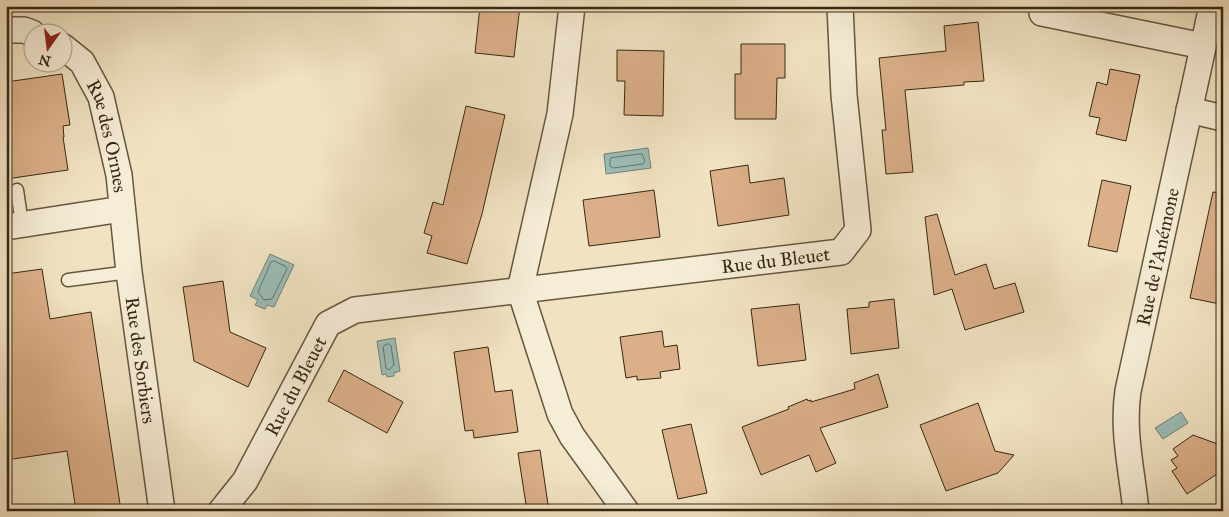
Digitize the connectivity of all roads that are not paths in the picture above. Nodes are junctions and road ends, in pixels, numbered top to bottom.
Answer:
1 (572, 6) edge
2 (840, 6) edge
3 (1212, 6) edge
4 (1042, 13) dead end
5 (6, 30) edge
6 (22, 30) edge
7 (1203, 46) junction
8 (72, 54) edge
9 (1189, 110) junction
10 (1223, 118) edge
11 (17, 190) dead end
12 (122, 209) junction
13 (14, 225) edge
14 (129, 272) junction
15 (68, 280) dead end
16 (520, 290) junction
17 (162, 511) edge
18 (221, 511) edge
19 (626, 511) edge
20 (1136, 511) edge

1 - 16 street
2 - 16 street, Rue du Bleuet
3 - 7 street, Rue de l'Anémone
4 - 7 street
5 - 6 street
7 - 9 street, Rue de l'Anémone
8 - 12 street, Rue des Ormes
9 - 10 street
9 - 20 street, Rue de l'Anémone
11 - 13 lane
12 - 13 street
12 - 14 street, Rue des Sorbiers
14 - 15 lane
14 - 17 street, Rue des Sorbiers
16 - 18 street, Rue du Bleuet
16 - 19 street

